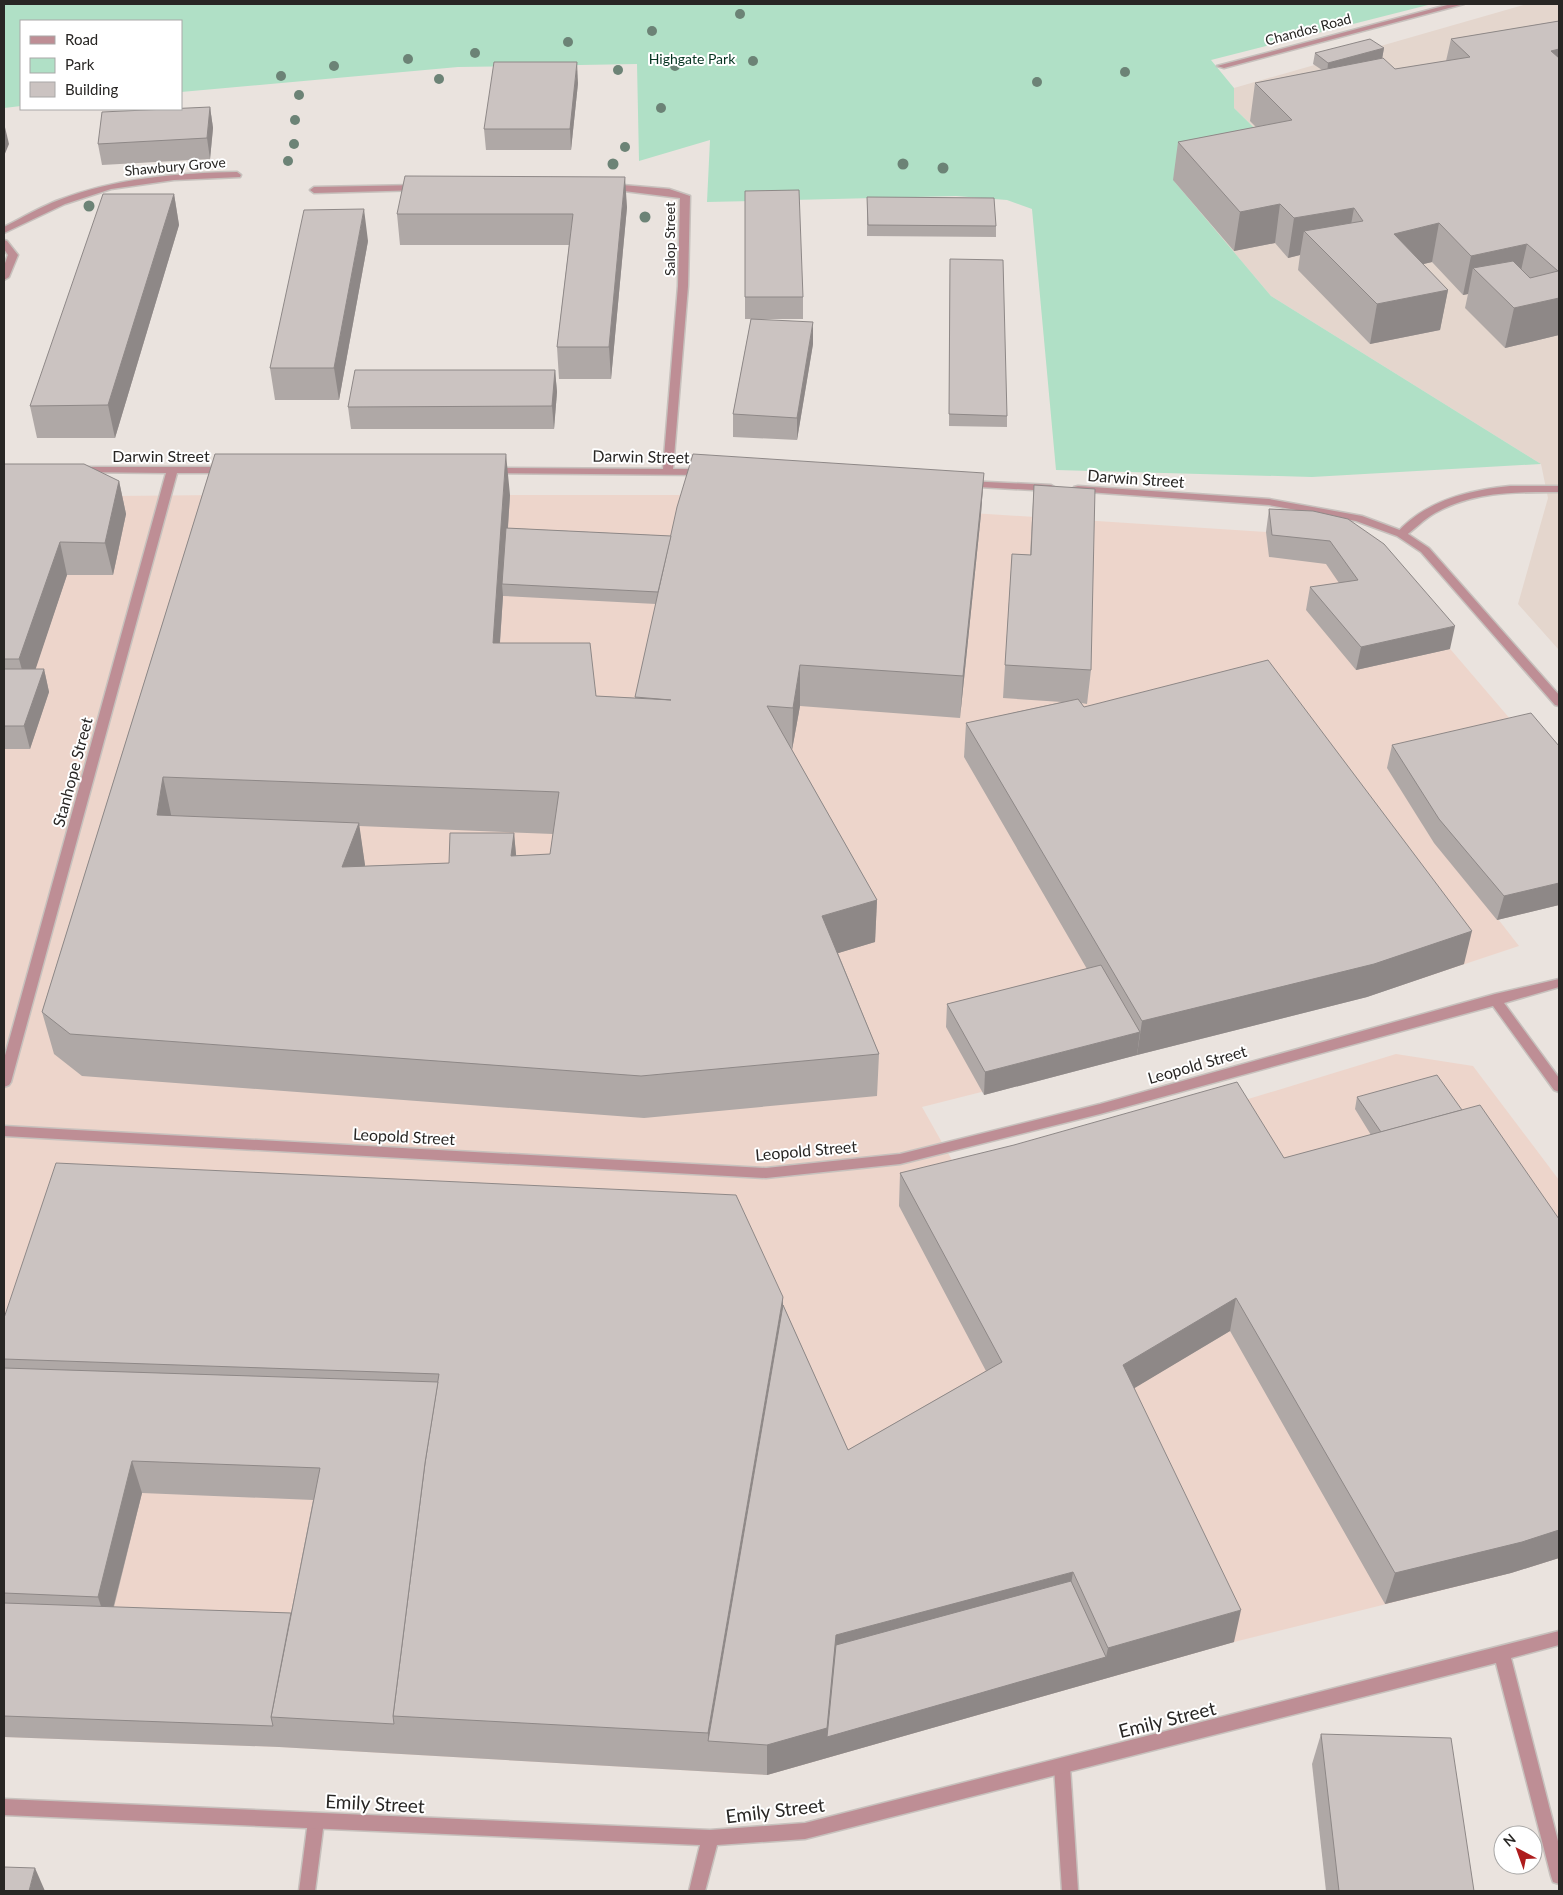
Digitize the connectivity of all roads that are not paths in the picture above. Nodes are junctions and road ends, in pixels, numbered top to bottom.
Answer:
1 (1460, 4) edge
2 (1221, 66) dead end
3 (236, 175) dead end
4 (431, 187) edge
5 (605, 187) edge
6 (314, 190) dead end
7 (4, 230) edge
8 (4, 244) edge
9 (4, 277) edge
10 (73, 470) edge
11 (234, 470) edge
12 (480, 470) edge
13 (172, 471) junction
14 (668, 471) junction
15 (717, 473) edge
16 (957, 484) edge
17 (1559, 489) edge
18 (1401, 534) junction
19 (1559, 702) edge
20 (1559, 983) edge
21 (1495, 999) junction
22 (4, 1082) edge
23 (1559, 1088) edge
24 (4, 1131) edge
25 (1559, 1638) edge
26 (1502, 1654) junction
27 (1062, 1766) junction
28 (4, 1808) edge
29 (316, 1821) junction
30 (710, 1838) junction
31 (1559, 1876) edge
32 (307, 1891) edge
33 (697, 1891) edge
34 (1070, 1891) edge

1 - 2 street, Chandos Road
3 - 7 street, Shawbury Grove
4 - 6 street
5 - 14 street, Salop Street
8 - 9 street
10 - 13 street, Darwin Street
11 - 13 street, Darwin Street
12 - 14 street, Darwin Street
13 - 22 street, Stanhope Street
14 - 15 street, Darwin Street
16 - 18 street, Darwin Street
17 - 18 street
18 - 19 street, Darwin Street
20 - 21 street, Leopold Street
21 - 23 street
21 - 24 street, Leopold Street
25 - 26 street, Emily Street
26 - 27 street, Emily Street
26 - 31 street
27 - 30 street, Emily Street
27 - 34 street
28 - 29 street, Emily Street
29 - 30 street, Emily Street
29 - 32 street
30 - 33 street

